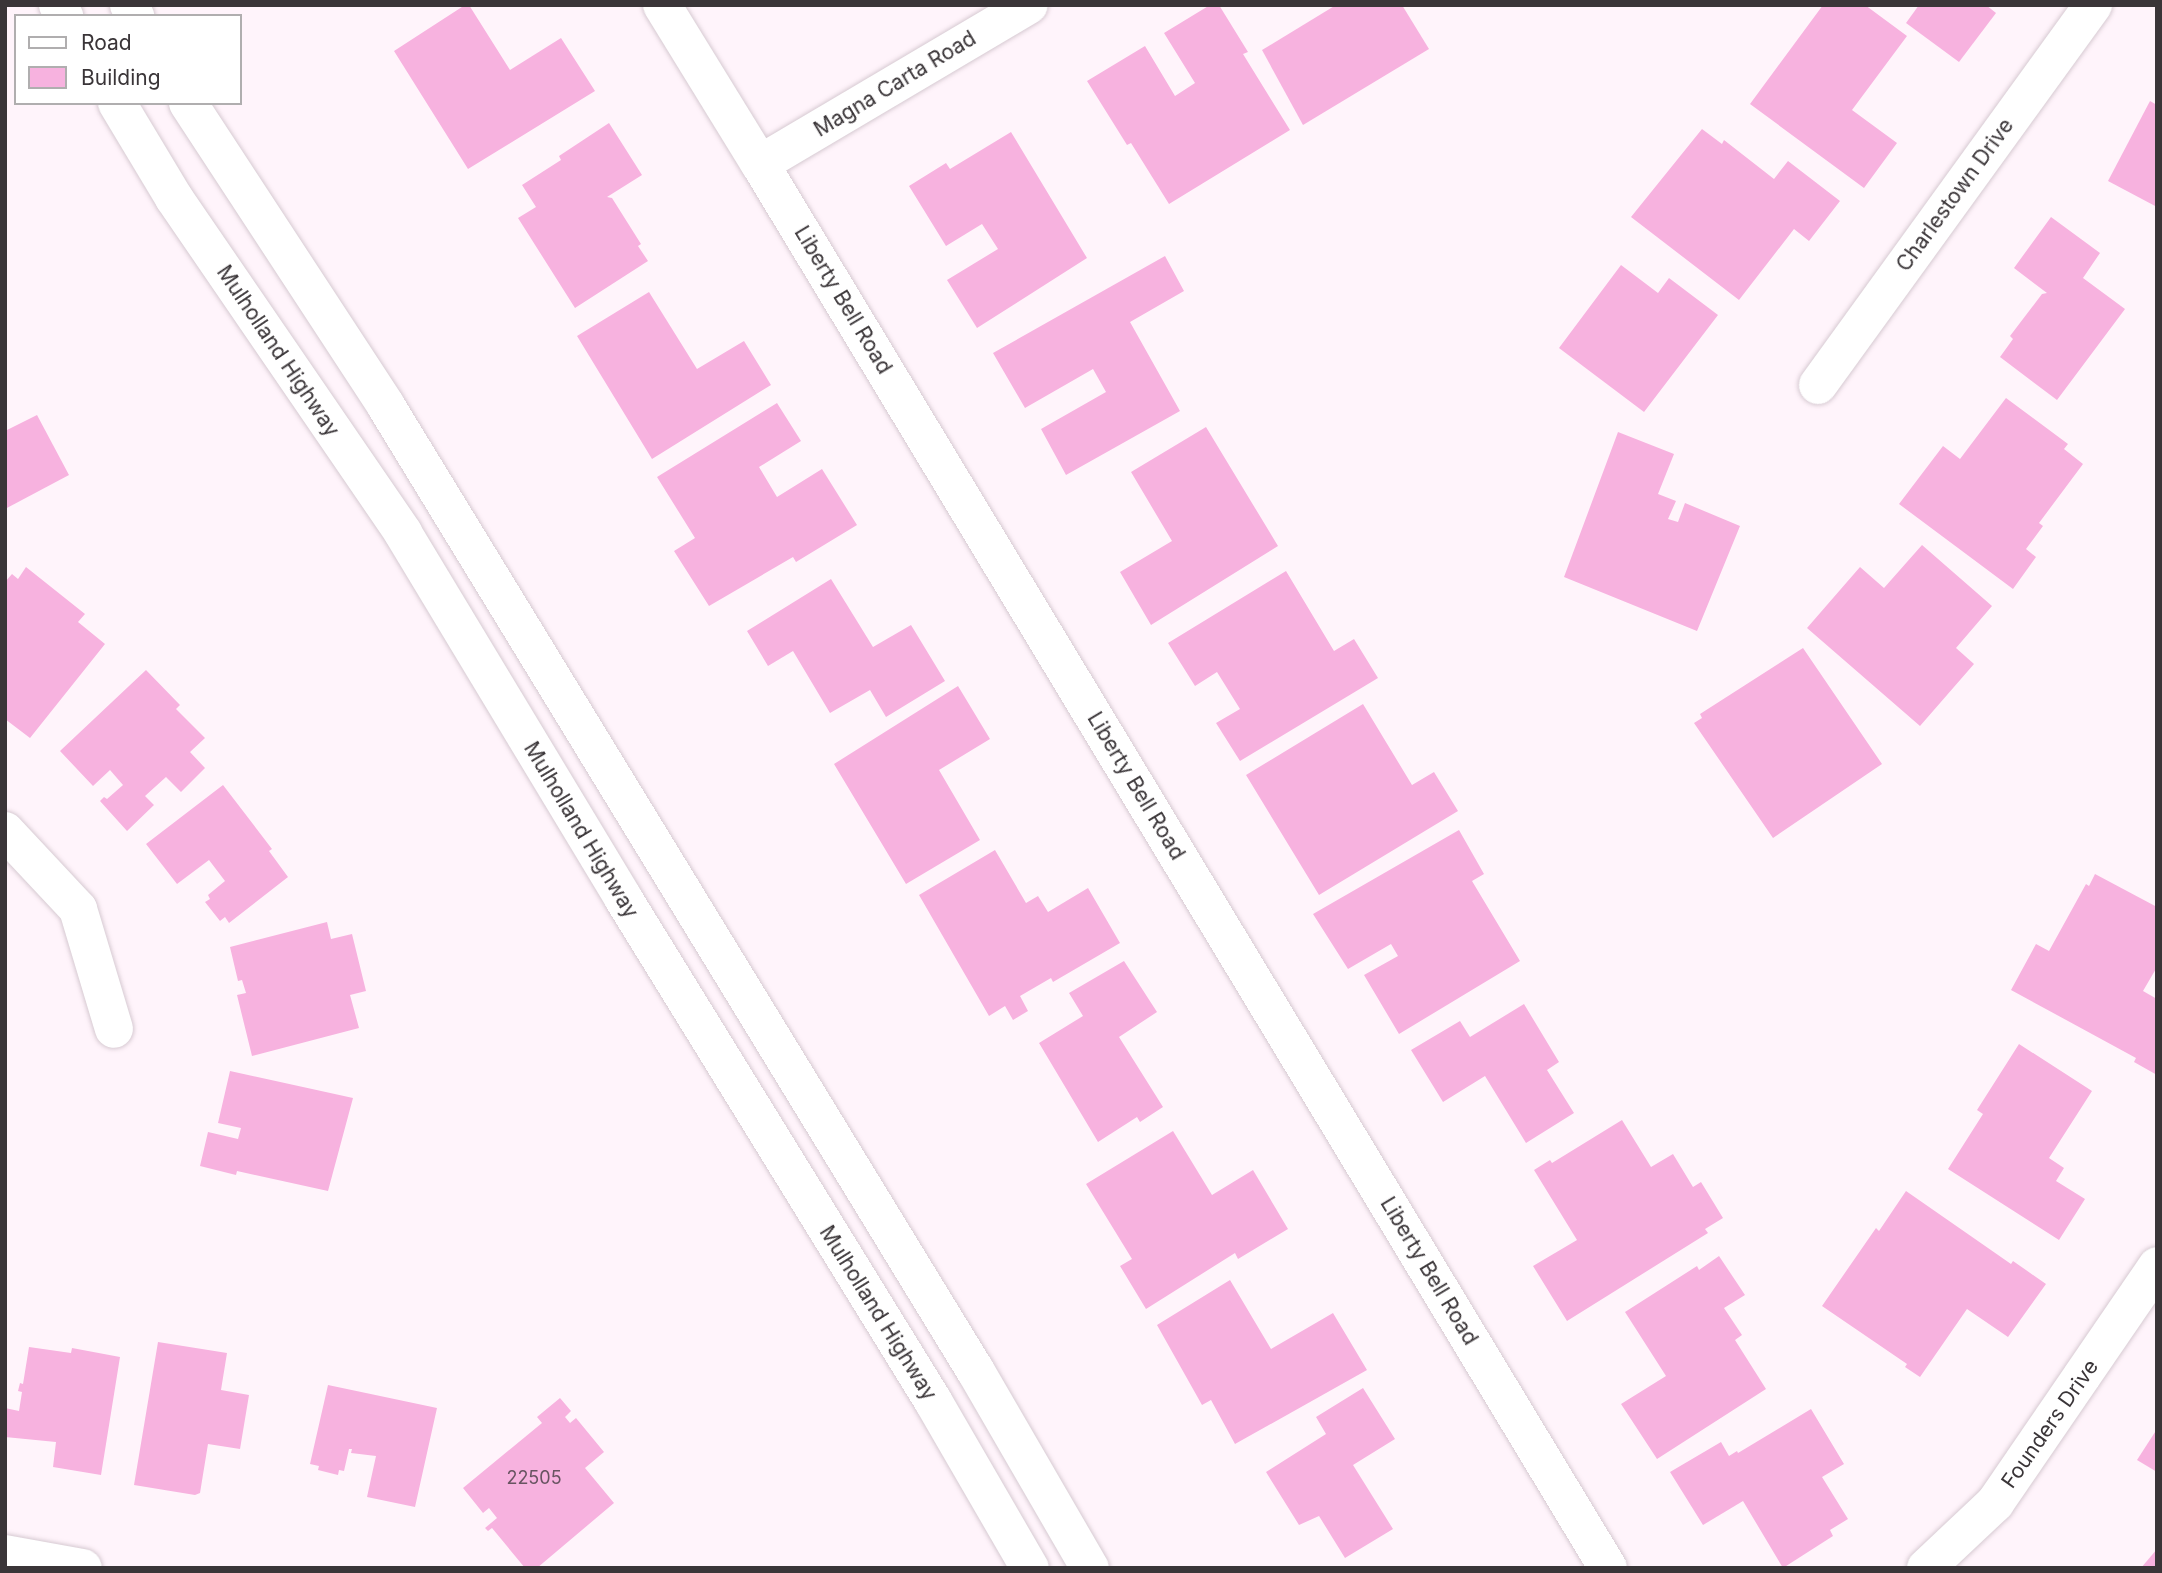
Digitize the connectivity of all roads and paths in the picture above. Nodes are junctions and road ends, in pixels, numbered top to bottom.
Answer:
1 (662, 5) edge
2 (1029, 5) edge
3 (2093, 5) edge
4 (118, 105) edge
5 (189, 105) edge
6 (760, 163) junction
7 (1818, 385) dead end
8 (5, 831) edge
9 (114, 1029) dead end
10 (2157, 1266) edge
11 (5, 1554) edge
12 (83, 1568) edge
13 (1030, 1568) edge
14 (1090, 1568) edge
15 (1608, 1568) edge
16 (1926, 1568) edge

1 - 6 main road, Liberty Bell Road
2 - 6 main road, Magna Carta Road
3 - 7 main road, Charlestown Drive
4 - 13 main road, Mulholland Highway
5 - 14 main road
6 - 15 main road, Liberty Bell Road
8 - 9 main road
10 - 16 main road, Founders Drive
11 - 12 main road

